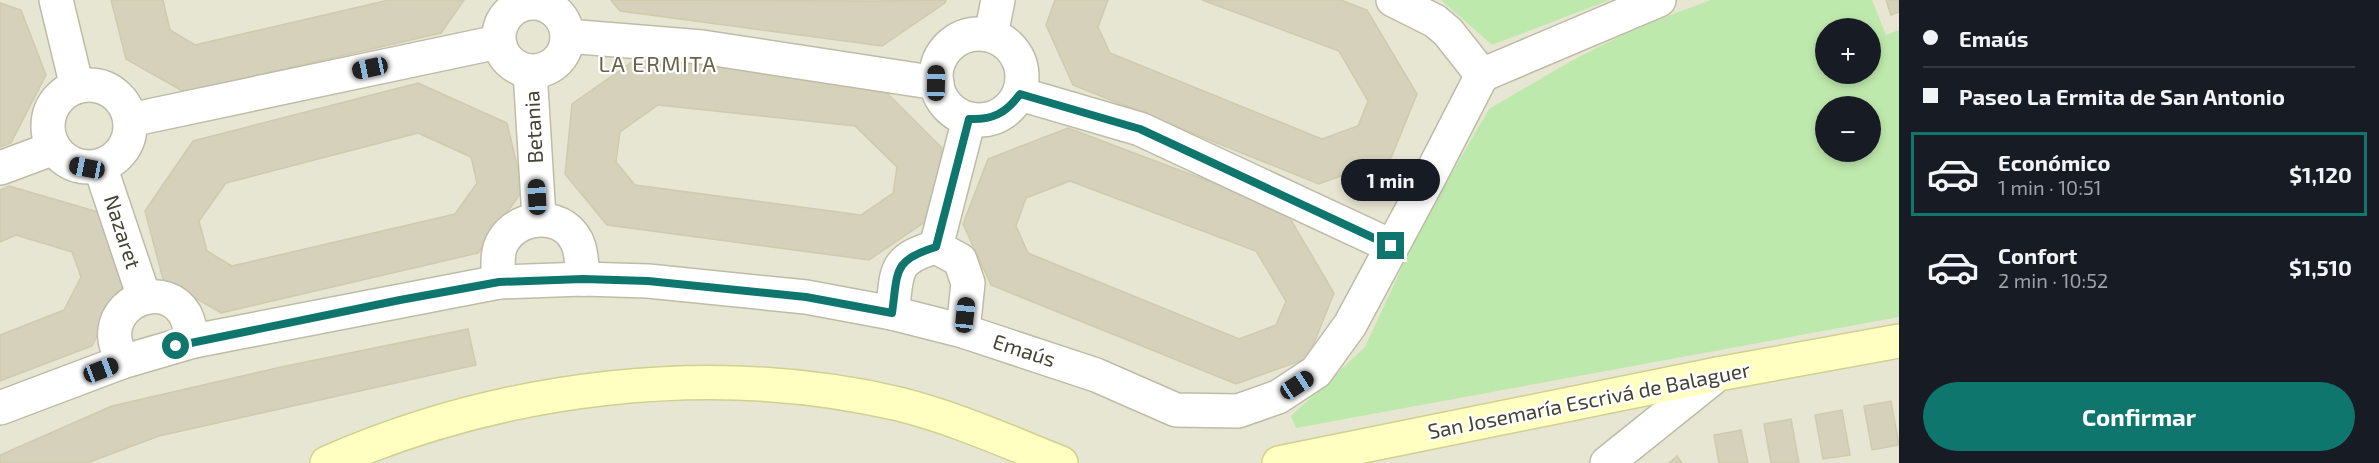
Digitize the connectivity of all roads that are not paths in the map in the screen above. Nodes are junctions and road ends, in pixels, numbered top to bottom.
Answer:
1 (56, 0) edge
2 (998, 0) edge
3 (1393, 0) edge
4 (1659, 0) edge
5 (532, 1) edge
6 (991, 35) junction
7 (567, 36) junction
8 (498, 42) junction
9 (531, 71) junction
10 (1482, 75) junction
11 (936, 83) junction
12 (77, 87) junction
13 (1020, 94) junction
14 (969, 119) junction
15 (130, 120) junction
16 (54, 148) junction
17 (100, 166) junction
18 (0, 168) edge
19 (539, 218) junction
20 (1391, 246) junction
21 (936, 247) junction
22 (583, 279) junction
23 (499, 282) junction
24 (144, 297) junction
25 (892, 313) junction
26 (963, 331) junction
27 (194, 341) junction
28 (1899, 341) edge
29 (122, 362) junction
30 (1718, 374) junction
31 (0, 408) edge
32 (331, 462) edge
33 (1061, 463) edge
34 (1279, 463) edge
35 (1607, 463) edge

1 - 12 street
2 - 6 street
3 - 10 street
4 - 10 street
5 - 7 street
5 - 8 street
6 - 11 street
6 - 13 street
7 - 9 street
7 - 11 street
8 - 9 street
8 - 15 street
9 - 19 street, Betania
10 - 20 street, Emaús
11 - 14 street
12 - 15 street
12 - 16 street
13 - 14 street
13 - 20 street
14 - 21 street
15 - 17 street
16 - 17 street
16 - 18 street
17 - 24 street, Nazaret
19 - 22 street
19 - 23 street
20 - 26 street, Emaús
21 - 25 street
21 - 26 street
22 - 23 street, Emaús
22 - 25 street, Emaús
23 - 27 street, Emaús
24 - 27 street, Nazaret
24 - 29 street, Nazaret
25 - 26 street, Emaús
27 - 29 street, Emaús
28 - 30 street, San Josemaría Escrivá de Balaguer
29 - 31 street, Emaús
30 - 34 street, San Josemaría Escrivá de Balaguer
30 - 35 street
32 - 33 street

